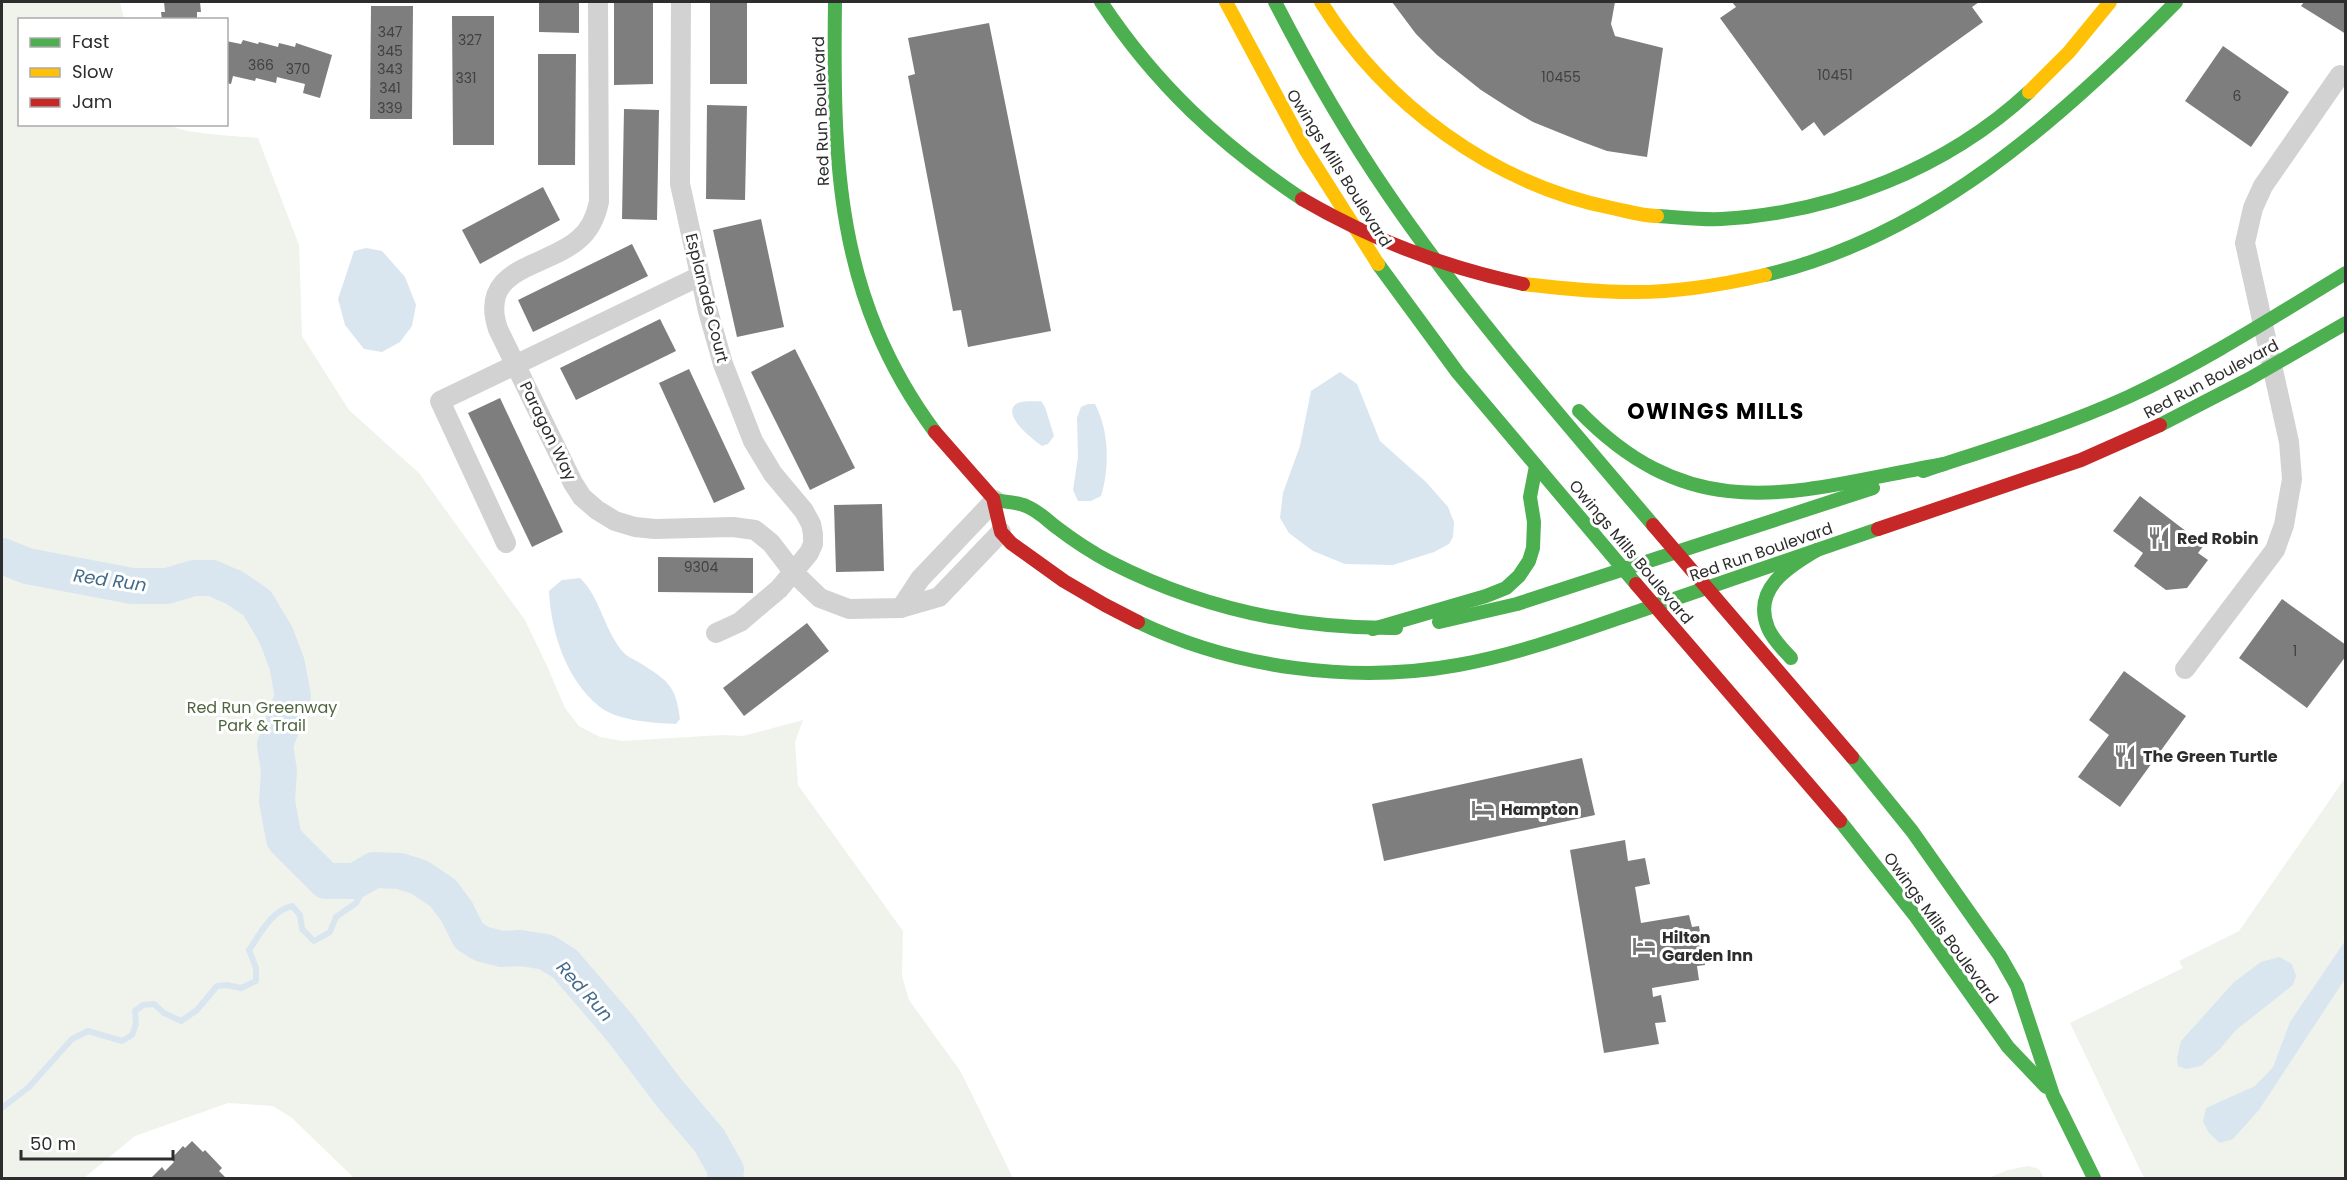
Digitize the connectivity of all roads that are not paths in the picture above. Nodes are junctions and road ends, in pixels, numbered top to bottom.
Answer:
1 (598, 2) edge
2 (681, 2) edge
3 (835, 2) edge
4 (1101, 2) edge
5 (1226, 2) edge
6 (1275, 2) edge
7 (1321, 2) edge
8 (2110, 2) edge
9 (2176, 2) edge
10 (2340, 75) dead end
11 (2346, 273) edge
12 (700, 276) junction
13 (2346, 323) edge
14 (2262, 324) junction
15 (1490, 333) junction
16 (516, 365) junction
17 (2272, 366) junction
18 (1543, 373) dead end
19 (1572, 405) dead end
20 (1944, 464) junction
21 (1536, 466) junction
22 (995, 500) junction
23 (1001, 532) junction
24 (506, 543) dead end
25 (1817, 550) junction
26 (1677, 552) junction
27 (1624, 570) junction
28 (795, 573) junction
29 (1707, 588) junction
30 (1654, 605) junction
31 (901, 608) junction
32 (1373, 629) junction
33 (716, 633) dead end
34 (1801, 669) dead end
35 (2185, 669) dead end
36 (1963, 879) dead end
37 (2000, 956) junction
38 (2053, 1095) junction
39 (2094, 1179) edge

1 - 16 street, Paragon Way
2 - 12 street, Esplanade Court
3 - 22 main road, Red Run Boulevard
4 - 9 main road, bridge
5 - 21 main road, Owings Mills Boulevard
6 - 15 main road, Owings Mills Boulevard
7 - 8 main road
10 - 14 street
11 - 14 main road, Red Run Boulevard
12 - 16 street, Paragon Way
12 - 28 street, Esplanade Court
13 - 17 main road, Red Run Boulevard
14 - 17 street
14 - 20 main road, Red Run Boulevard
15 - 18 main road
15 - 26 main road, Owings Mills Boulevard
16 - 24 street, Paragon Way
16 - 28 street, Paragon Way
17 - 25 main road, Red Run Boulevard
17 - 35 street
19 - 20 main road
20 - 26 main road, Red Run Boulevard
21 - 27 main road, Owings Mills Boulevard
21 - 32 main road
22 - 23 main road
22 - 31 street
22 - 32 main road, Red Run Boulevard
23 - 30 main road, Red Run Boulevard
23 - 31 street
25 - 29 main road, Red Run Boulevard
25 - 34 main road
26 - 27 main road, Red Run Boulevard
26 - 29 main road, Owings Mills Boulevard
27 - 30 main road, Owings Mills Boulevard
27 - 32 main road, Red Run Boulevard
28 - 31 street, Paragon Way
28 - 33 street, Esplanade Court
29 - 30 main road, Red Run Boulevard
29 - 37 main road, Owings Mills Boulevard
30 - 38 main road, Owings Mills Boulevard
36 - 37 main road
37 - 38 main road, Owings Mills Boulevard
38 - 39 main road, Owings Mills Boulevard

